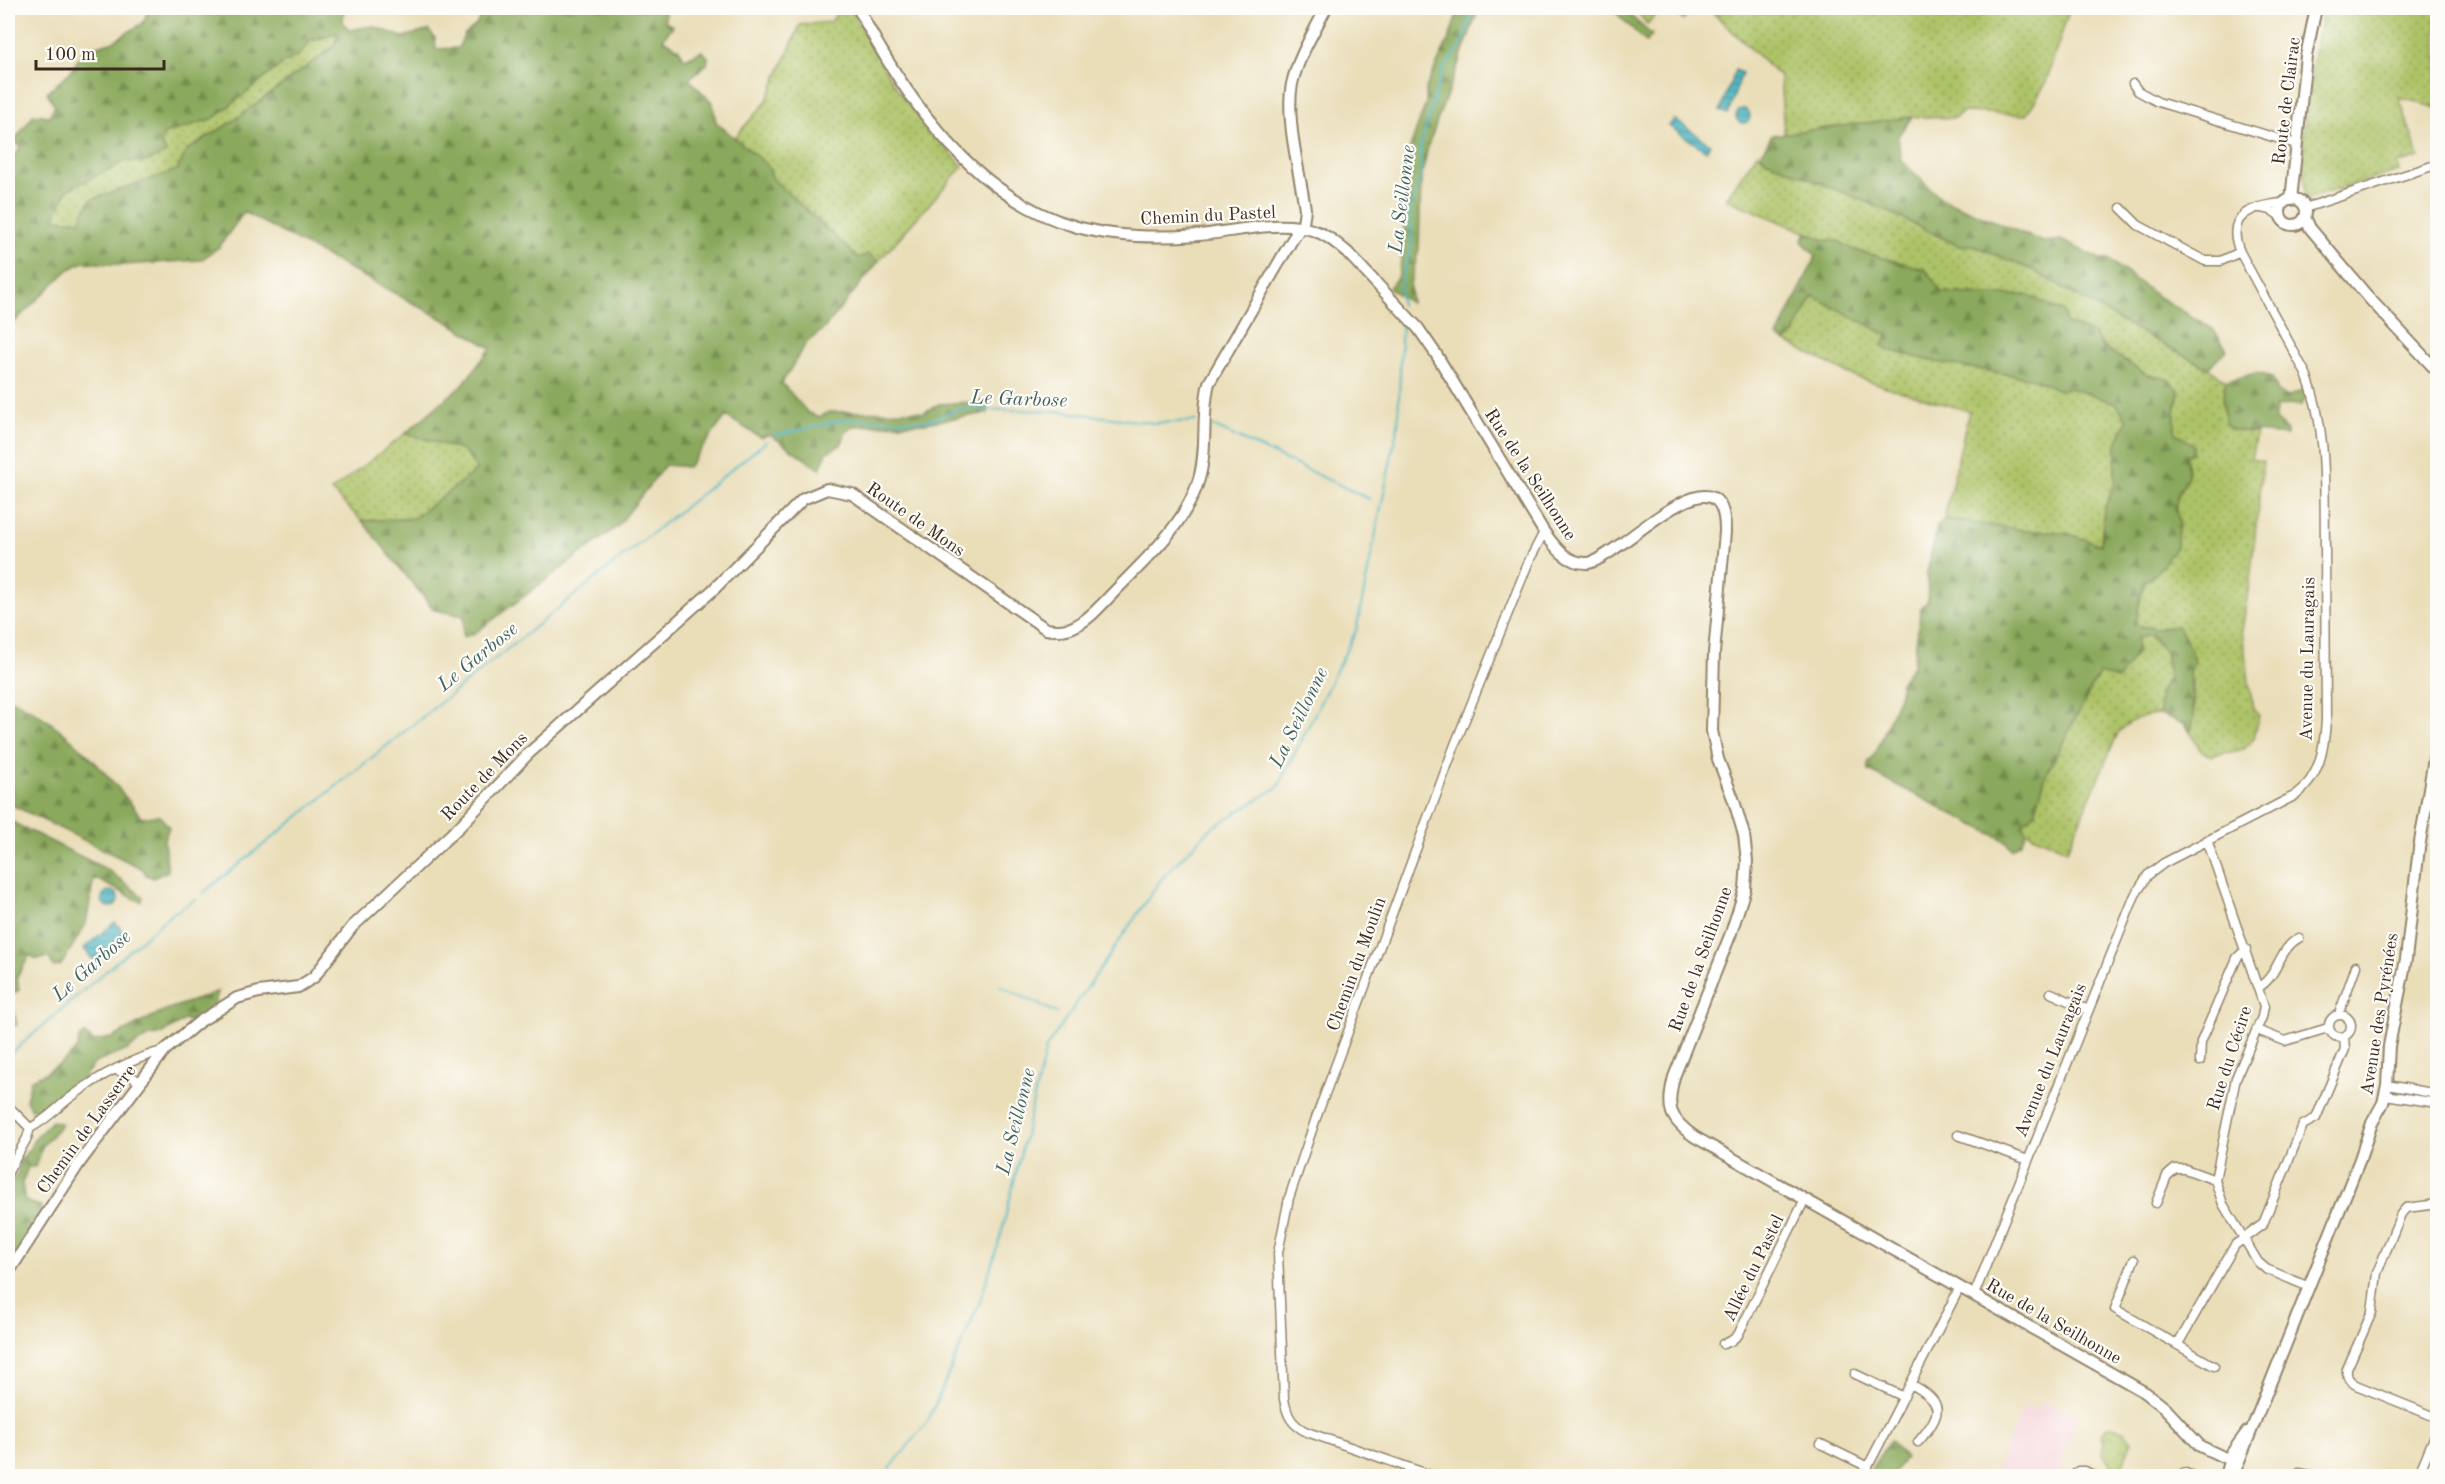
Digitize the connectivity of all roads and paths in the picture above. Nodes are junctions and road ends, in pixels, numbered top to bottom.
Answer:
1 (858, 8) edge
2 (1326, 8) edge
3 (2316, 8) edge
4 (2133, 84) dead end
5 (2296, 144) junction
6 (2438, 164) edge
7 (2287, 201) junction
8 (2121, 208) dead end
9 (2254, 208) junction
10 (2280, 216) junction
11 (2303, 216) junction
12 (1300, 228) junction
13 (2240, 252) junction
14 (2438, 372) edge
15 (1544, 532) junction
16 (2438, 735) edge
17 (2208, 840) junction
18 (2299, 938) dead end
19 (2246, 949) junction
20 (2356, 966) dead end
21 (2259, 987) junction
22 (2051, 993) dead end
23 (2088, 1010) junction
24 (2339, 1014) junction
25 (2328, 1028) junction
26 (2257, 1030) junction
27 (2344, 1037) junction
28 (165, 1050) junction
29 (2200, 1061) dead end
30 (152, 1065) joint
31 (116, 1070) junction
32 (139, 1082) junction
33 (2386, 1090) junction
34 (2438, 1094) edge
35 (2438, 1103) edge
36 (8, 1106) edge
37 (27, 1125) junction
38 (1958, 1135) dead end
39 (2028, 1160) junction
40 (8, 1172) edge
41 (2216, 1180) junction
42 (1805, 1199) junction
43 (2156, 1203) dead end
44 (2438, 1204) edge
45 (2243, 1237) junction
46 (2134, 1260) dead end
47 (8, 1274) edge
48 (1960, 1287) junction
49 (2309, 1287) junction
50 (1974, 1295) junction
51 (1723, 1344) dead end
52 (2178, 1344) junction
53 (2214, 1366) dead end
54 (1855, 1374) dead end
55 (1911, 1384) junction
56 (1904, 1396) junction
57 (2438, 1418) edge
58 (2438, 1428) edge
59 (1918, 1442) dead end
60 (1821, 1444) dead end
61 (2438, 1453) edge
62 (2233, 1462) junction
63 (1868, 1467) junction
64 (2299, 1473) dead end
65 (1433, 1476) edge
66 (1863, 1476) edge
67 (2074, 1476) edge
68 (2095, 1476) edge
69 (2180, 1476) edge
70 (2193, 1476) edge
71 (2225, 1476) edge
72 (2233, 1476) edge
73 (2315, 1476) edge
74 (2418, 1476) edge
75 (2428, 1476) edge

1 - 12 street, Chemin du Pastel
2 - 12 street, Route de Mons
3 - 5 street, Route de Clairac
4 - 5 street
5 - 7 street, Route de Clairac
6 - 11 street
7 - 9 street
7 - 10 street, Route de Clairac
7 - 11 street
8 - 13 street
9 - 10 street
9 - 13 street, Avenue du Lauragais
10 - 11 street
11 - 14 street
12 - 15 street, Rue de la Seilhonne
12 - 28 street, Route de Mons
13 - 17 street, Avenue du Lauragais
15 - 42 street, Rue de la Seilhonne
15 - 65 street, Chemin du Moulin
16 - 33 street, Avenue des Pyrénées
17 - 19 street, Rue du Cécire
17 - 23 street, Avenue du Lauragais
18 - 21 street
19 - 21 street, Rue du Cécire
19 - 29 street
20 - 24 street
21 - 26 street, Rue du Cécire
22 - 23 street
23 - 39 street, Avenue du Lauragais
24 - 25 street
24 - 27 street
25 - 26 street
25 - 27 street
26 - 41 street, Rue du Cécire
27 - 45 street
28 - 30 street, Route de Mons
28 - 31 street, Route de Mons
30 - 32 street, Chemin de Lasserre
31 - 32 street
31 - 37 street, Route de Mons
32 - 47 street, Chemin de Lasserre
33 - 34 street
33 - 35 street
33 - 49 street, Avenue des Pyrénées
36 - 37 street
37 - 40 street
38 - 39 street
39 - 50 street, Avenue du Lauragais
41 - 43 street
41 - 45 street, Rue du Cécire
42 - 48 street, Rue de la Seilhonne
42 - 51 street, Allée du Pastel
44 - 57 street
45 - 49 street, Rue du Cécire
45 - 52 street
46 - 52 street
48 - 50 street, Rue de la Seilhonne
48 - 55 street
49 - 62 street, Avenue des Pyrénées
50 - 62 street, Rue de la Seilhonne
52 - 53 street
54 - 56 street
55 - 56 street
55 - 59 street
56 - 63 street
58 - 74 street
60 - 63 street
61 - 75 street
62 - 71 street, Avenue des Pyrénées
62 - 72 street, Avenue des Pyrénées
63 - 66 street
64 - 73 street
67 - 68 street
69 - 70 street

